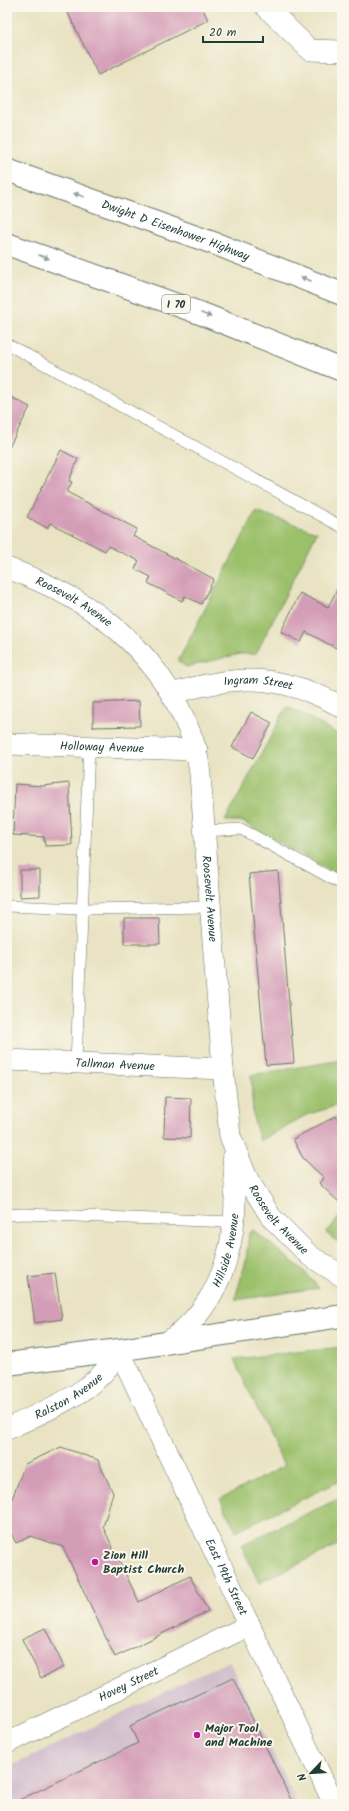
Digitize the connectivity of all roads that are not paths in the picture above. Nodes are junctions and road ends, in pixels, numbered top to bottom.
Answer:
1 (266, 7) edge
2 (342, 51) edge
3 (7, 170) edge
4 (7, 244) edge
5 (342, 294) edge
6 (7, 344) edge
7 (342, 370) edge
8 (342, 527) edge
9 (7, 568) edge
10 (172, 694) junction
11 (342, 707) edge
12 (7, 744) edge
13 (89, 747) junction
14 (197, 750) junction
15 (204, 831) junction
16 (342, 884) edge
17 (7, 906) edge
18 (210, 907) junction
19 (82, 909) junction
20 (7, 1060) edge
21 (76, 1063) junction
22 (223, 1068) junction
23 (230, 1136) junction
24 (7, 1215) edge
25 (233, 1222) junction
26 (342, 1276) edge
27 (342, 1316) edge
28 (166, 1343) junction
29 (119, 1350) junction
30 (7, 1364) edge
31 (7, 1429) edge
32 (250, 1625) junction
33 (7, 1743) edge
34 (334, 1804) edge

1 - 2 street
5 -> 3 main road, Dwight D Eisenhower Highway
4 -> 7 main road, I 70
6 - 8 lane
9 - 10 street, Roosevelt Avenue
10 - 11 street, Ingram Street
10 - 14 street, Roosevelt Avenue
12 - 13 street, Holloway Avenue
13 - 14 street, Holloway Avenue
13 - 19 lane
14 - 15 street, Roosevelt Avenue
15 - 16 lane
15 - 18 street, Roosevelt Avenue
17 - 19 lane
18 - 19 lane
18 - 22 street, Roosevelt Avenue
19 - 21 lane
20 - 21 street, Tallman Avenue
21 - 22 street, Tallman Avenue
22 - 23 street, Roosevelt Avenue
23 - 25 street, Hillside Avenue
23 - 26 street, Roosevelt Avenue
24 - 25 lane
25 - 28 street, Hillside Avenue
27 - 28 main road, Hillside Avenue
28 - 29 main road, Hillside Avenue
29 - 30 main road, Hillside Avenue
29 - 31 street, Ralston Avenue
29 - 32 street, East 19th Street
32 - 33 street, Hovey Street
32 - 34 street, East 19th Street

